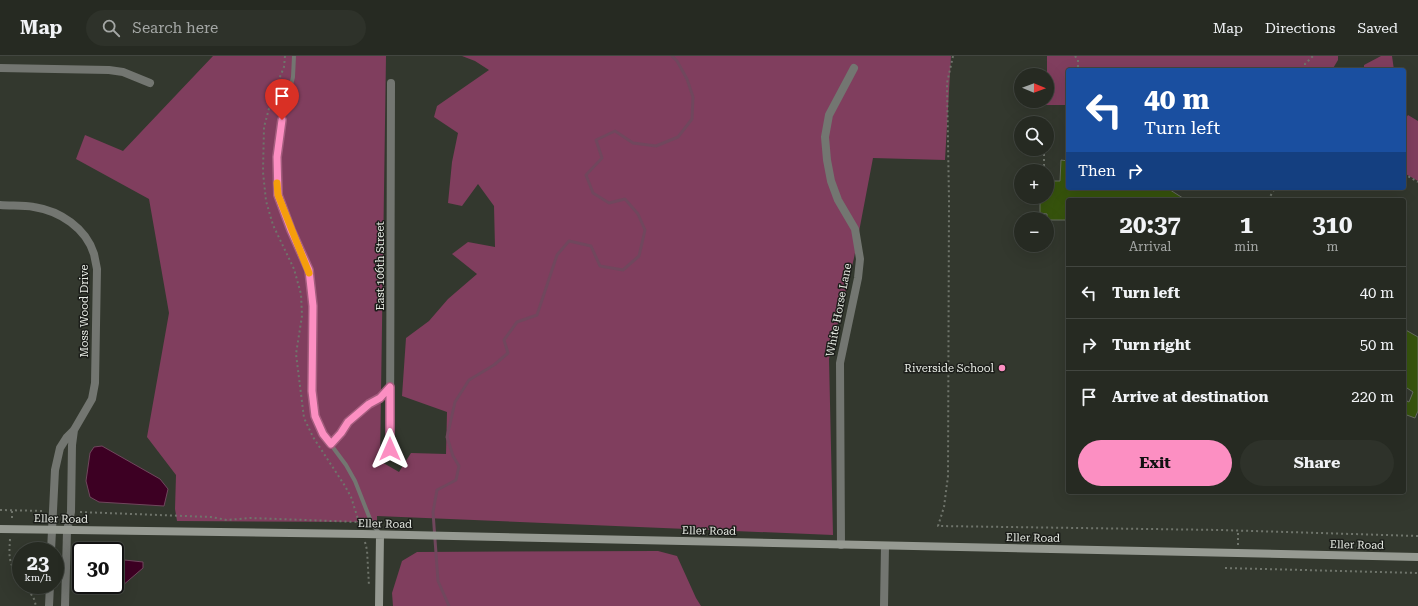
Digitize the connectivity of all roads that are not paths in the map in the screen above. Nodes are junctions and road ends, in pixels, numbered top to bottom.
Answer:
1 (294, 56) edge
2 (0, 68) edge
3 (854, 68) dead end
4 (150, 82) dead end
5 (392, 83) dead end
6 (0, 205) edge
7 (390, 387) junction
8 (74, 430) junction
9 (331, 444) junction
10 (390, 449) dead end
11 (0, 529) edge
12 (51, 530) junction
13 (67, 530) junction
14 (380, 535) junction
15 (51, 542) edge
16 (841, 545) junction
17 (885, 546) junction
18 (1418, 557) edge
19 (50, 594) edge
20 (49, 606) edge
21 (65, 606) edge
22 (379, 606) edge
23 (884, 606) edge

1 - 9 lane
2 - 4 street
3 - 16 street, White Horse Lane
5 - 7 street, East 106th Street
6 - 8 street, Moss Wood Drive
7 - 9 lane
7 - 10 street, East 106th Street
8 - 12 street, Moss Wood Drive
8 - 13 street, Moss Wood Drive
9 - 14 lane
11 - 12 street, Eller Road
12 - 13 street, Eller Road
12 - 15 street, Moss Wood Drive
13 - 14 street, Eller Road
13 - 21 street, Moss Wood Drive
14 - 16 street, Eller Road
14 - 22 street
16 - 17 street, Eller Road
17 - 18 street, Eller Road
17 - 23 street
19 - 20 street

